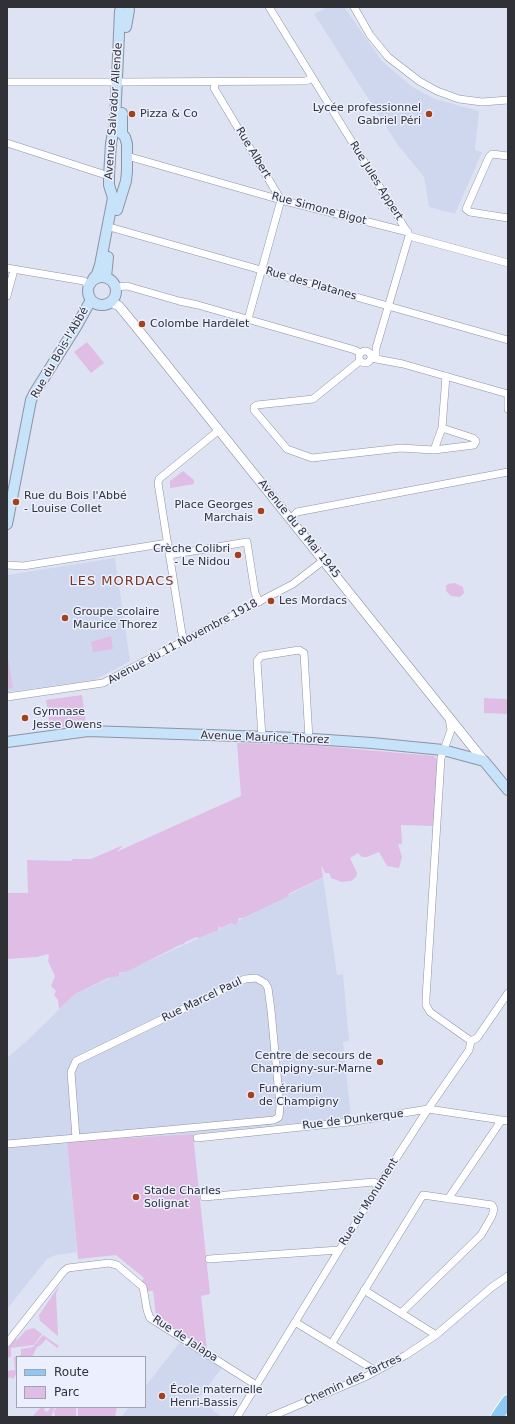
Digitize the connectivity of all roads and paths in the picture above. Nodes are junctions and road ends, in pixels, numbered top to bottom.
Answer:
1 (269, 7) edge
2 (354, 7) edge
3 (124, 9) edge
4 (312, 78) junction
5 (7, 82) edge
6 (119, 82) junction
7 (216, 82) junction
8 (508, 100) edge
9 (118, 135) junction
10 (7, 143) edge
11 (127, 156) junction
12 (508, 156) edge
13 (109, 176) junction
14 (117, 191) junction
15 (281, 200) junction
16 (508, 218) edge
17 (113, 228) junction
18 (408, 234) junction
19 (508, 263) edge
20 (11, 269) edge
21 (262, 270) junction
22 (106, 277) junction
23 (90, 282) junction
24 (116, 287) junction
25 (7, 296) edge
26 (91, 300) junction
27 (110, 302) junction
28 (388, 306) junction
29 (248, 319) junction
30 (508, 340) edge
31 (360, 353) junction
32 (373, 358) junction
33 (360, 361) junction
34 (446, 376) junction
35 (508, 394) edge
36 (508, 409) edge
37 (442, 428) junction
38 (219, 430) junction
39 (434, 450) junction
40 (508, 472) edge
41 (291, 519) junction
42 (7, 524) edge
43 (168, 543) junction
44 (169, 555) junction
45 (324, 560) junction
46 (7, 565) edge
47 (259, 602) junction
48 (184, 640) junction
49 (7, 697) edge
50 (449, 717) junction
51 (262, 737) junction
52 (309, 739) junction
53 (7, 742) edge
54 (442, 750) junction
55 (484, 760) junction
56 (508, 790) edge
57 (508, 993) edge
58 (471, 1041) junction
59 (428, 1109) junction
60 (505, 1121) edge
61 (76, 1138) junction
62 (196, 1138) dead end
63 (7, 1144) edge
64 (379, 1186) junction
65 (204, 1197) dead end
66 (448, 1199) junction
67 (339, 1250) junction
68 (209, 1259) dead end
69 (508, 1276) edge
70 (366, 1292) junction
71 (401, 1313) junction
72 (296, 1322) junction
73 (436, 1335) junction
74 (7, 1343) edge
75 (332, 1343) junction
76 (376, 1371) junction
77 (256, 1385) junction
78 (508, 1402) edge
79 (508, 1411) edge
80 (237, 1417) edge
81 (270, 1417) edge
82 (497, 1417) edge
83 (504, 1417) edge

1 - 4 street, Rue Jules Appert
2 - 8 street
3 - 6 main road, Avenue Salvador Allende
4 - 7 street
4 - 18 street, Rue Jules Appert
5 - 6 street
6 - 7 street
6 - 9 main road, Avenue Salvador Allende
7 - 15 street, Rue Albert
9 - 11 main road, Avenue Salvador Allende
9 - 13 main road, Avenue Salvador Allende
10 - 13 street
11 - 14 main road, Avenue Salvador Allende
11 - 15 street, Rue Simone Bigot
12 - 16 street
13 - 14 main road, Avenue Salvador Allende
14 - 17 main road, Avenue Salvador Allende
14 - 23 main road, Avenue Salvador Allende
15 - 18 street, Rue Simone Bigot
15 - 21 street
17 - 21 street, Rue des Platanes
17 - 22 main road, Avenue Salvador Allende
18 - 19 street, Rue Simone Bigot
18 - 28 street
20 - 23 street
20 - 25 street
21 - 28 street, Rue des Platanes
21 - 29 street
22 - 23 main road
22 - 24 main road
23 - 26 main road
24 - 27 main road
24 - 29 street
26 - 27 main road
26 - 42 main road, Rue du Bois-l'Abbé
27 - 38 street, Avenue du 8 Mai 1945
28 - 30 street, Rue des Platanes
28 - 32 street
29 - 31 street
31 - 32 street
31 - 33 street
32 - 33 street
32 - 34 street
33 - 39 street
34 - 35 street
34 - 37 street
35 - 36 street
37 - 39 street
37 - 39 street
38 - 41 street, Avenue du 8 Mai 1945
38 - 43 street
40 - 41 street
41 - 45 street, Avenue du 8 Mai 1945
43 - 44 street
43 - 46 street
44 - 47 street
44 - 48 street
45 - 47 street, Avenue du 11 Novembre 1918
45 - 50 street, Avenue du 8 Mai 1945
47 - 48 street, Avenue du 11 Novembre 1918
48 - 49 street, Avenue du 11 Novembre 1918
50 - 54 street
50 - 55 street, Avenue du 8 Mai 1945
51 - 52 main road, Avenue Maurice Thorez
51 - 52 street
51 - 53 main road, Avenue Maurice Thorez
52 - 54 main road, Avenue Maurice Thorez
54 - 55 main road, Avenue Maurice Thorez
54 - 58 street
55 - 56 main road
57 - 58 street, Rue du Monument
58 - 59 street, Rue du Monument
59 - 60 street, Rue de Dunkerque
59 - 62 street, Rue de Dunkerque
59 - 64 street, Rue du Monument
60 - 66 street
61 - 61 street, Rue Marcel Paul
61 - 63 street, Rue Marcel Paul
64 - 65 street
64 - 67 street, Rue du Monument
66 - 70 street
66 - 71 street
67 - 68 street
67 - 72 street, Rue du Monument
69 - 73 street, Chemin des Tartres
70 - 71 street
70 - 75 street
71 - 73 street
72 - 75 street
72 - 77 street, Rue du Monument
73 - 76 street, Chemin des Tartres
74 - 77 street, Rue de Jalapa
75 - 76 street
76 - 81 street, Chemin des Tartres
77 - 80 street, Rue du Monument
78 - 82 main road
79 - 83 main road

